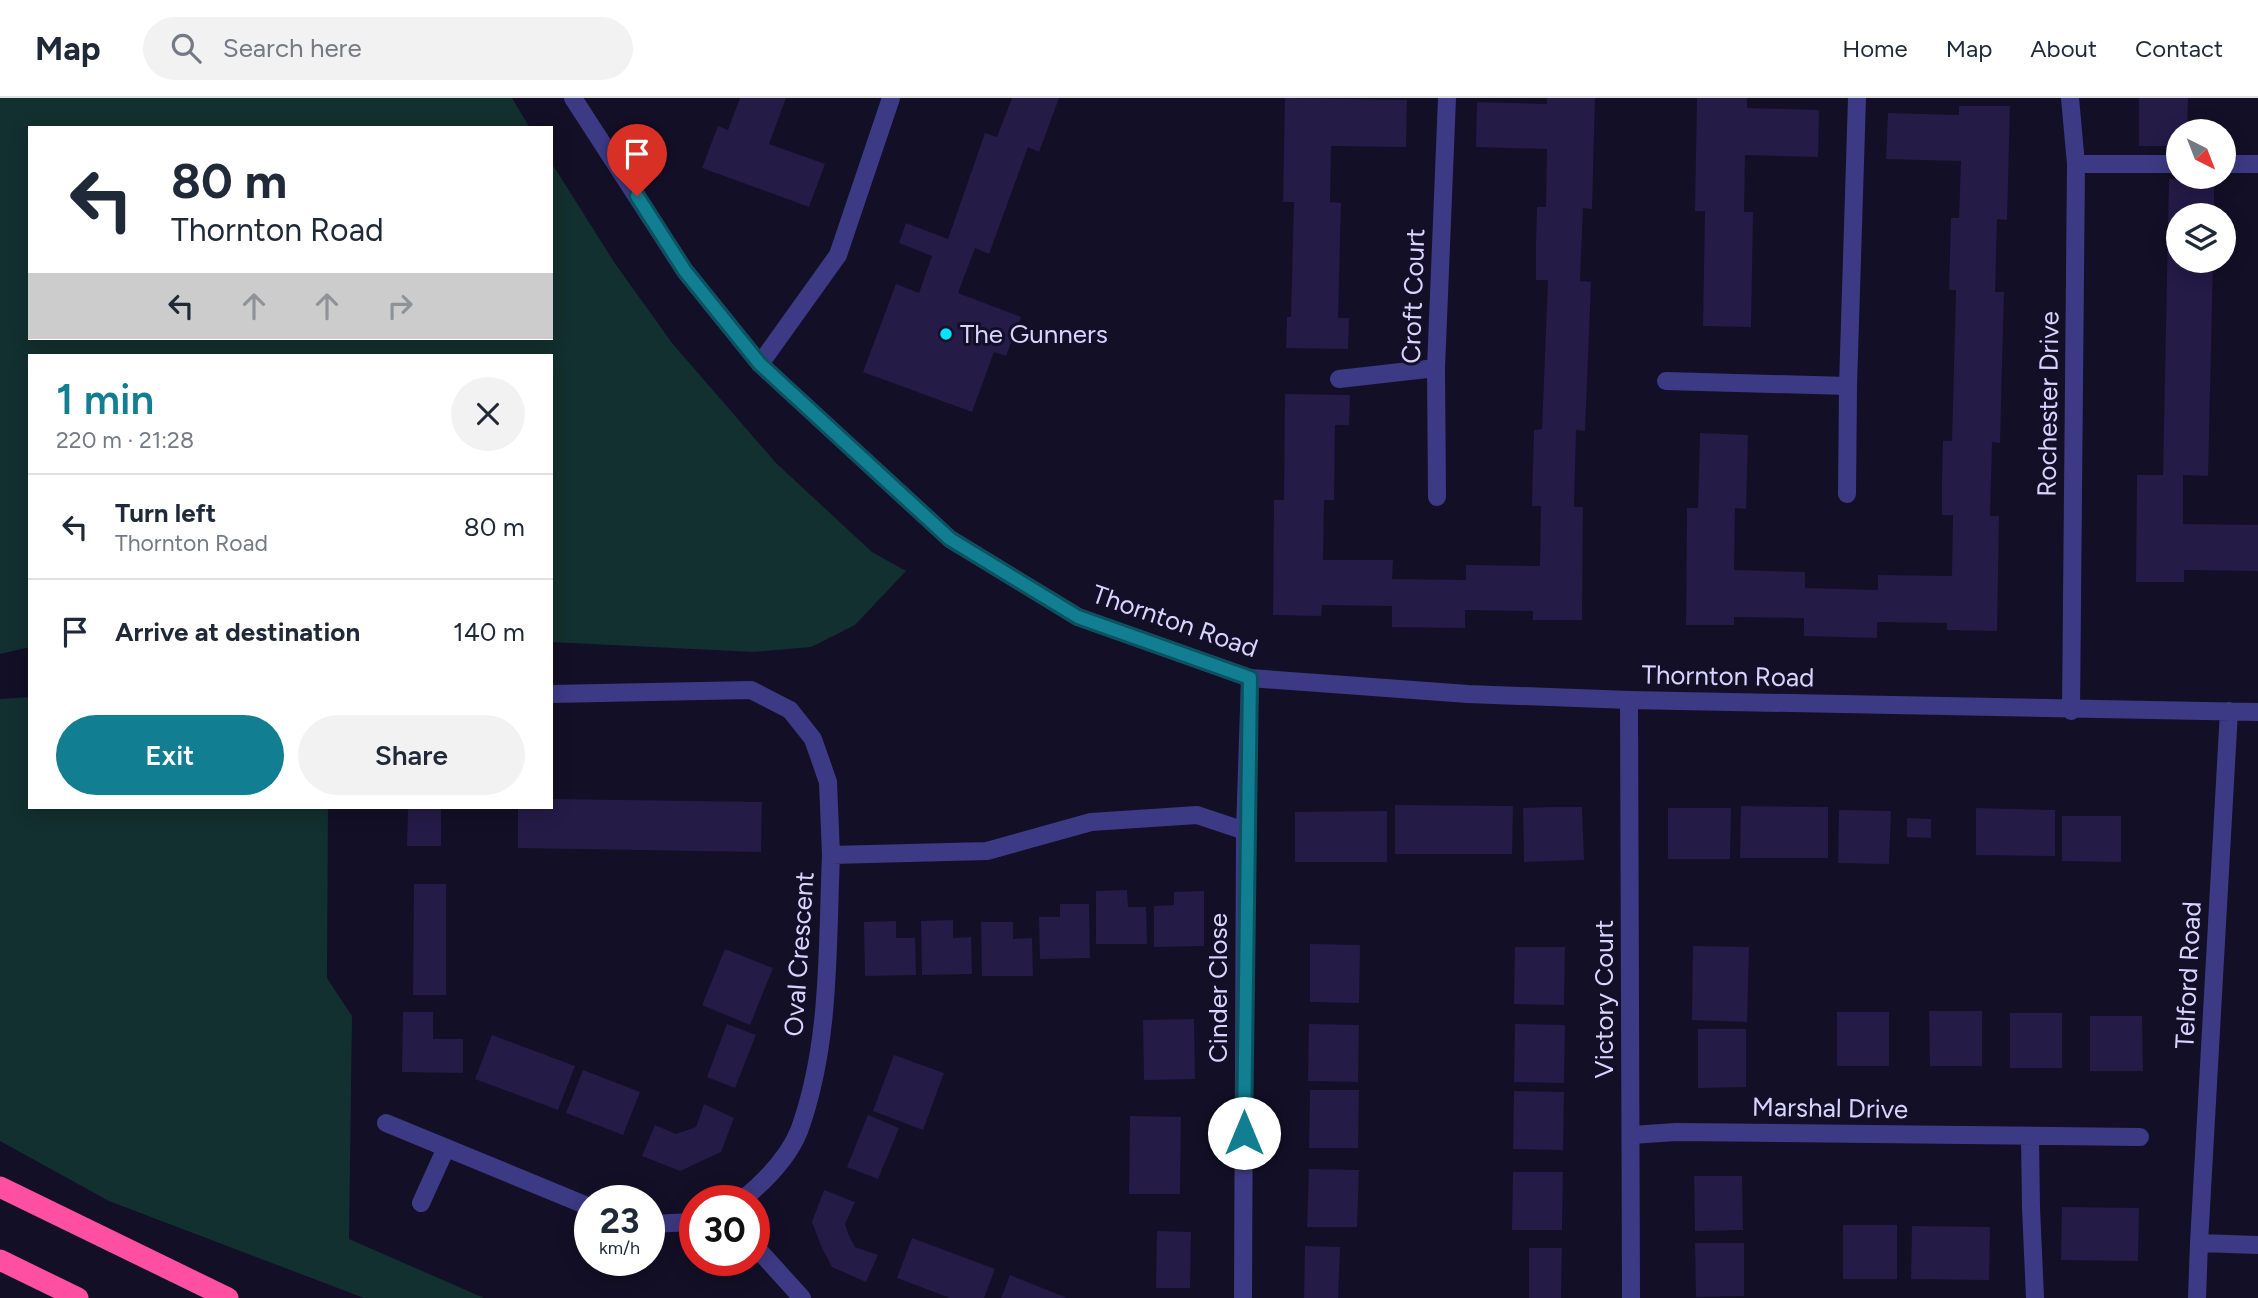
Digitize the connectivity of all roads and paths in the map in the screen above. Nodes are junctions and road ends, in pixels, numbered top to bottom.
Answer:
1 (573, 98) edge
2 (891, 98) edge
3 (1447, 98) edge
4 (1857, 98) edge
5 (2070, 98) edge
6 (2076, 164) junction
7 (2166, 164) edge
8 (2236, 164) edge
9 (2258, 164) edge
10 (760, 364) junction
11 (1436, 368) junction
12 (1339, 379) dead end
13 (1666, 381) dead end
14 (1847, 386) junction
15 (1847, 494) dead end
16 (1437, 497) dead end
17 (1250, 678) junction
18 (553, 694) edge
19 (1629, 700) junction
20 (2229, 710) junction
21 (2071, 711) junction
22 (2258, 712) edge
23 (1245, 831) junction
24 (831, 855) junction
25 (386, 1123) dead end
26 (1631, 1135) junction
27 (2030, 1137) junction
28 (2140, 1137) dead end
29 (446, 1148) junction
30 (761, 1185) edge
31 (0, 1187) edge
32 (574, 1200) edge
33 (421, 1203) dead end
34 (2199, 1243) junction
35 (2258, 1245) edge
36 (0, 1260) edge
37 (770, 1263) edge
38 (78, 1298) edge
39 (228, 1298) edge
40 (802, 1298) edge
41 (1243, 1298) edge
42 (1631, 1298) edge
43 (2035, 1298) edge
44 (2197, 1298) edge

1 - 10 street, Thornton Road
2 - 10 street
3 - 11 street, Croft Court
4 - 14 street
5 - 6 street, Rochester Drive
6 - 7 street
6 - 21 street, Rochester Drive
8 - 9 street
10 - 17 street, Thornton Road
11 - 12 street
11 - 16 street, Croft Court
13 - 14 street
14 - 15 street
17 - 19 street, Thornton Road
17 - 23 street, Cinder Close
18 - 24 street
19 - 21 street, Thornton Road
19 - 26 street, Victory Court
20 - 21 street, Thornton Road
20 - 22 street, Thornton Road
20 - 34 street, Telford Road
23 - 24 street, Oval Crescent
23 - 41 street, Cinder Close
24 - 30 street, Oval Crescent
25 - 29 street
26 - 27 street, Marshal Drive
26 - 42 street, Victory Court
27 - 28 street, Marshal Drive
27 - 43 street
29 - 32 street
29 - 33 street
31 - 39 highway
34 - 35 street
34 - 44 street, Telford Road
36 - 38 highway
37 - 40 street

